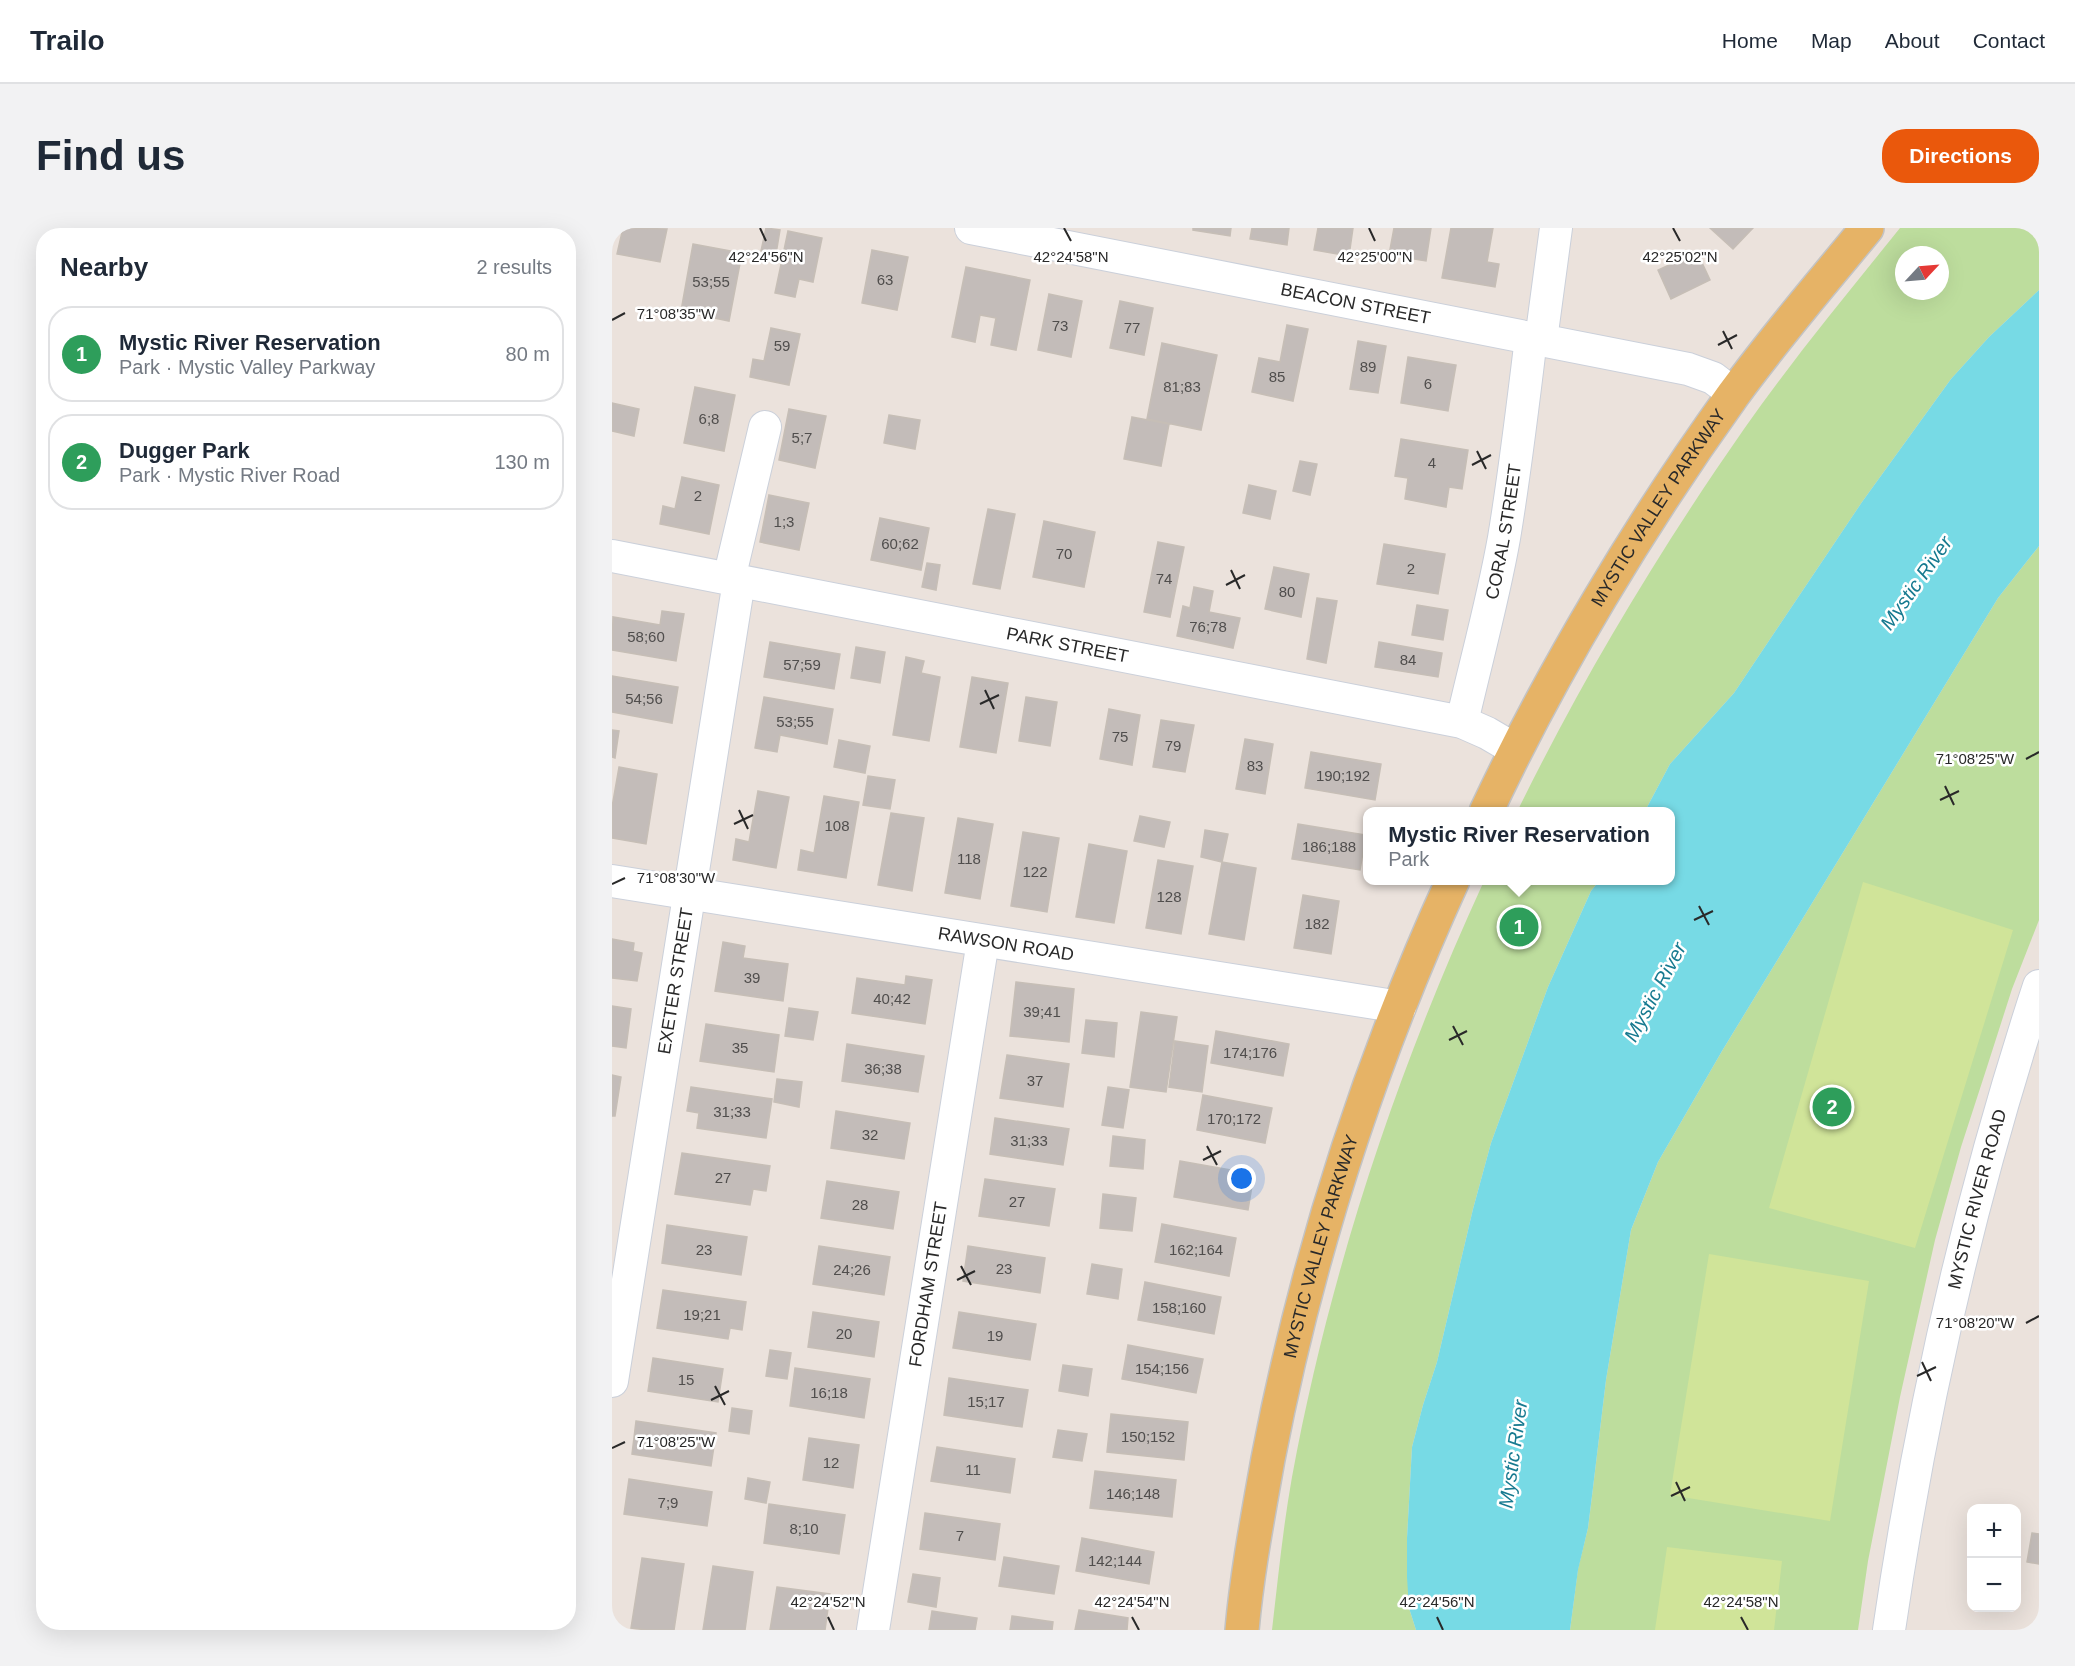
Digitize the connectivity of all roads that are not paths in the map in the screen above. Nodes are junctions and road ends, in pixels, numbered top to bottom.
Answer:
1 (971, 228) edge
2 (1556, 228) edge
3 (1867, 228) edge
4 (1536, 339) junction
5 (1734, 394) junction
6 (765, 427) dead end
7 (612, 556) edge
8 (734, 580) junction
9 (1462, 722) junction
10 (1515, 750) junction
11 (1488, 807) edge
12 (612, 882) edge
13 (1452, 885) edge
14 (688, 894) junction
15 (982, 941) junction
16 (2039, 986) edge
17 (1400, 1007) junction
18 (612, 1381) edge
19 (873, 1630) edge
20 (1242, 1630) edge
21 (1889, 1630) edge

1 - 4 street, BEACON STREET
2 - 4 street, CORAL STREET
3 - 5 main road, MYSTIC VALLEY PARKWAY
4 - 5 street, BEACON STREET
4 - 9 street, CORAL STREET
5 - 10 main road, MYSTIC VALLEY PARKWAY
6 - 8 street, EXETER STREET
7 - 8 street, PARK STREET
8 - 9 street, PARK STREET
8 - 14 street, EXETER STREET
9 - 10 street, PARK STREET
10 - 11 main road, MYSTIC VALLEY PARKWAY
12 - 14 street, RAWSON ROAD
13 - 17 main road, MYSTIC VALLEY PARKWAY
14 - 15 street, RAWSON ROAD
14 - 18 street, EXETER STREET
15 - 17 street, RAWSON ROAD
15 - 19 street, FORDHAM STREET
16 - 21 street, MYSTIC RIVER ROAD
17 - 20 main road, MYSTIC VALLEY PARKWAY

